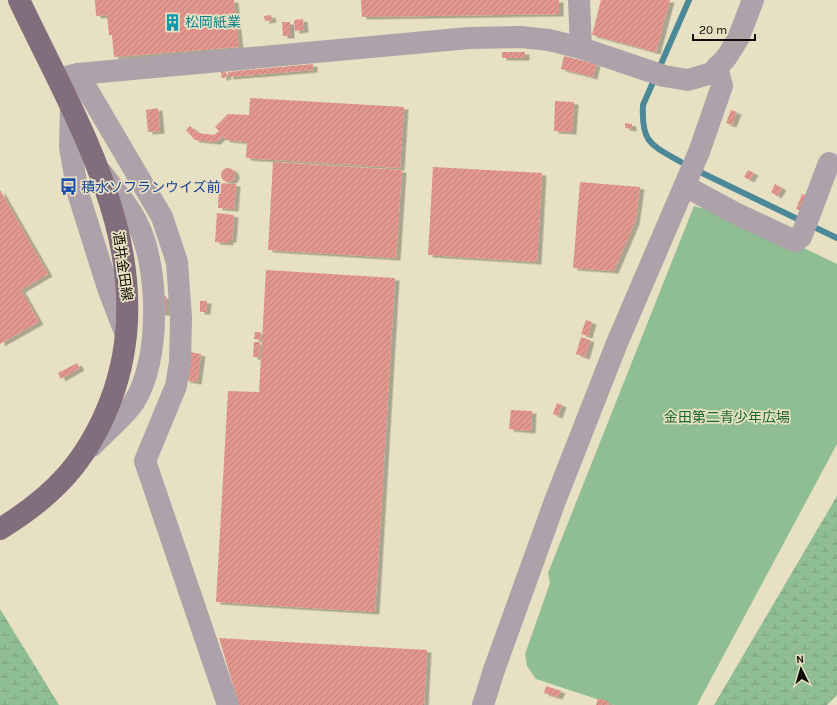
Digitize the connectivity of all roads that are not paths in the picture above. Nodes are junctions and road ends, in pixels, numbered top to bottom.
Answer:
1 (19, 0) edge
2 (579, 0) edge
3 (753, 0) edge
4 (581, 48) junction
5 (718, 67) junction
6 (69, 77) junction
7 (71, 106) junction
8 (828, 163) dead end
9 (97, 168) junction
10 (685, 186) junction
11 (127, 338) junction
12 (88, 450) junction
13 (0, 529) edge
14 (228, 705) edge
15 (483, 705) edge

1 - 6 main road, 酒井金田線
2 - 4 street
3 - 5 street
4 - 5 street
4 - 6 street
5 - 10 street
6 - 7 main road, 酒井金田線
6 - 14 street
7 - 9 main road, 酒井金田線
7 - 11 street
8 - 10 street
9 - 11 main road, 酒井金田線
9 - 12 street
10 - 15 street
11 - 12 main road, 酒井金田線
12 - 13 main road, 酒井金田線

